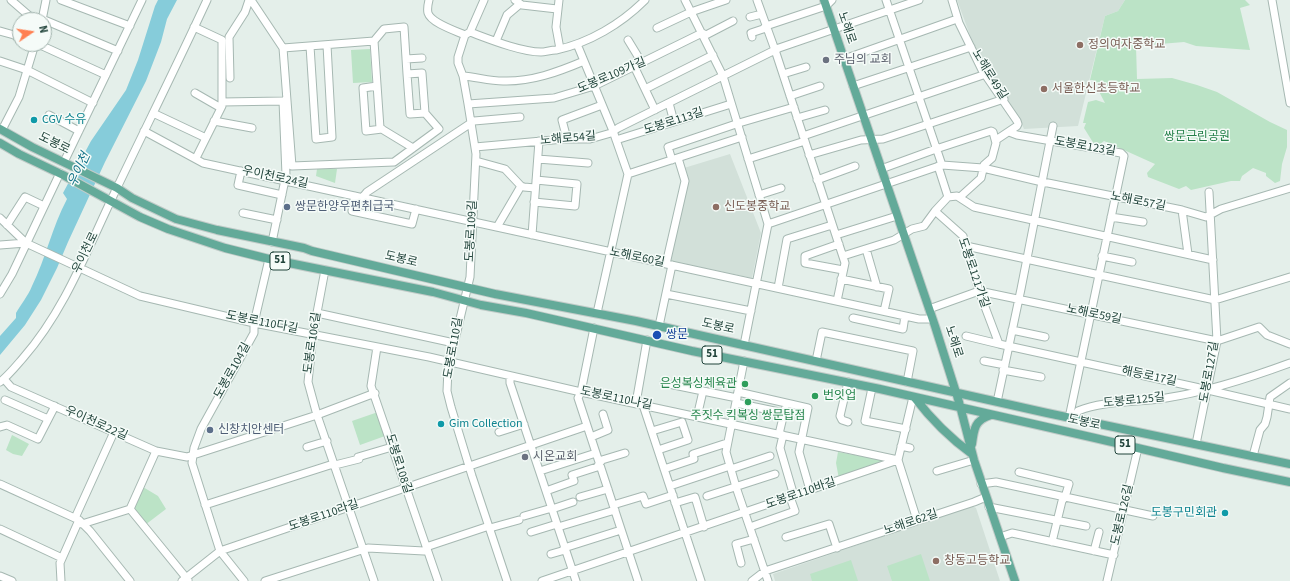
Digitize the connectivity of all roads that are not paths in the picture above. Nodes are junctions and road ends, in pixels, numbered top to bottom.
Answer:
1 (10, 0) edge
2 (46, 0) edge
3 (61, 0) edge
4 (142, 0) edge
5 (208, 0) edge
6 (250, 0) edge
7 (429, 0) edge
8 (484, 0) edge
9 (559, 0) edge
10 (645, 0) edge
11 (685, 0) edge
12 (726, 0) edge
13 (756, 0) edge
14 (886, 0) edge
15 (919, 0) edge
16 (952, 0) edge
17 (1272, 0) edge
18 (517, 2) edge
19 (827, 2) edge
20 (558, 9) junction
21 (890, 10) junction
22 (24, 12) edge
23 (43, 12) edge
24 (691, 12) junction
25 (762, 14) junction
26 (750, 17) dead end
27 (958, 19) junction
28 (733, 21) dead end
29 (52, 23) edge
30 (130, 26) junction
31 (766, 26) junction
32 (194, 27) junction
33 (657, 28) dead end
34 (834, 29) junction
35 (0, 31) edge
36 (468, 33) junction
37 (702, 33) junction
38 (12, 34) edge
39 (752, 37) dead end
40 (628, 40) dead end
41 (899, 40) junction
42 (374, 41) junction
43 (496, 41) junction
44 (577, 44) junction
45 (327, 45) junction
46 (310, 46) junction
47 (971, 47) junction
48 (283, 48) junction
49 (560, 49) junction
50 (775, 50) junction
51 (118, 51) junction
52 (33, 52) edge
53 (52, 52) edge
54 (713, 55) junction
55 (422, 58) dead end
56 (406, 59) junction
57 (844, 59) junction
58 (0, 61) edge
59 (584, 61) junction
60 (638, 65) junction
61 (806, 67) dead end
62 (909, 68) junction
63 (27, 70) junction
64 (407, 74) junction
65 (783, 74) junction
66 (986, 74) junction
67 (106, 75) junction
68 (463, 76) junction
69 (723, 76) junction
70 (230, 78) dead end
71 (1288, 79) edge
72 (377, 86) junction
73 (594, 86) junction
74 (820, 86) dead end
75 (853, 86) junction
76 (645, 89) junction
77 (195, 93) dead end
78 (790, 96) junction
79 (919, 97) junction
80 (1004, 99) junction
81 (668, 103) junction
82 (1290, 103) edge
83 (93, 104) junction
84 (468, 104) junction
85 (732, 104) junction
86 (221, 105) junction
87 (602, 105) junction
88 (794, 107) junction
89 (655, 110) junction
90 (825, 110) dead end
91 (153, 113) junction
92 (425, 113) junction
93 (48, 115) dead end
94 (863, 116) junction
95 (520, 117) dead end
96 (797, 118) junction
97 (214, 121) junction
98 (674, 122) junction
99 (471, 123) junction
100 (738, 124) junction
101 (928, 124) junction
102 (1053, 126) dead end
103 (252, 128) dead end
104 (1, 129) edge
105 (382, 129) junction
106 (144, 131) junction
107 (613, 131) junction
108 (79, 132) junction
109 (1009, 132) junction
110 (742, 137) junction
111 (206, 138) junction
112 (804, 138) junction
113 (567, 139) junction
114 (616, 140) junction
115 (871, 140) junction
116 (996, 140) junction
117 (539, 141) junction
118 (1050, 141) junction
119 (0, 143) edge
120 (475, 146) junction
121 (413, 148) junction
122 (936, 149) junction
123 (810, 155) junction
124 (196, 158) junction
125 (748, 158) junction
126 (538, 159) junction
127 (675, 159) junction
128 (476, 161) junction
129 (66, 163) junction
130 (588, 163) dead end
131 (855, 166) dead end
132 (940, 166) junction
133 (983, 168) junction
134 (881, 169) junction
135 (241, 171) junction
136 (62, 174) junction
137 (628, 174) junction
138 (536, 180) junction
139 (817, 180) junction
140 (285, 181) junction
141 (1042, 182) junction
142 (886, 183) junction
143 (113, 186) junction
144 (521, 186) junction
145 (535, 188) junction
146 (781, 188) dead end
147 (1290, 188) edge
148 (1209, 192) dead end
149 (282, 195) junction
150 (759, 195) junction
151 (358, 197) junction
152 (948, 197) junction
153 (960, 197) junction
154 (1115, 197) junction
155 (108, 200) junction
156 (534, 202) junction
157 (826, 205) junction
158 (44, 206) junction
159 (416, 209) junction
160 (1182, 210) junction
161 (935, 211) junction
162 (243, 213) dead end
163 (897, 216) junction
164 (1210, 216) junction
165 (1111, 217) junction
166 (0, 218) edge
167 (277, 220) junction
168 (1034, 220) junction
169 (472, 222) junction
170 (1143, 222) dead end
171 (768, 224) junction
172 (7, 225) junction
173 (832, 225) junction
174 (497, 227) junction
175 (532, 234) junction
176 (903, 234) junction
177 (836, 235) junction
178 (1107, 236) junction
179 (272, 242) junction
180 (28, 244) junction
181 (838, 244) junction
182 (0, 245) edge
183 (966, 246) junction
184 (866, 249) junction
185 (610, 252) junction
186 (1188, 254) junction
187 (842, 256) junction
188 (1102, 256) junction
189 (268, 259) junction
190 (1026, 259) junction
191 (1213, 260) junction
192 (1132, 262) dead end
193 (669, 265) junction
194 (79, 269) junction
195 (325, 270) junction
196 (843, 270) junction
197 (1099, 274) junction
198 (1290, 277) edge
199 (841, 279) junction
200 (756, 284) junction
201 (467, 287) junction
202 (877, 287) junction
203 (778, 288) junction
204 (979, 291) junction
205 (0, 294) edge
206 (666, 294) junction
207 (1019, 298) junction
208 (464, 300) junction
209 (1214, 300) junction
210 (837, 301) junction
211 (929, 309) junction
212 (751, 311) junction
213 (884, 311) junction
214 (597, 313) junction
215 (317, 314) junction
216 (1090, 314) junction
217 (905, 316) junction
218 (853, 318) dead end
219 (932, 319) junction
220 (254, 323) junction
221 (659, 326) junction
222 (594, 328) junction
223 (1012, 330) junction
224 (313, 334) junction
225 (966, 336) dead end
226 (1044, 337) dead end
227 (647, 340) junction
228 (1217, 341) junction
229 (454, 343) junction
230 (999, 344) junction
231 (1290, 344) edge
232 (744, 345) junction
233 (377, 346) junction
234 (1008, 346) junction
235 (744, 361) junction
236 (816, 361) junction
237 (984, 361) dead end
238 (1080, 362) junction
239 (450, 363) junction
240 (1290, 363) edge
241 (1004, 367) junction
242 (510, 376) junction
243 (1041, 377) dead end
244 (2, 380) edge
245 (664, 382) dead end
246 (848, 382) junction
247 (906, 382) junction
248 (1290, 383) edge
249 (872, 388) junction
250 (1207, 390) junction
251 (703, 391) junction
252 (581, 392) junction
253 (955, 392) junction
254 (375, 393) junction
255 (914, 397) junction
256 (737, 398) junction
257 (5, 400) dead end
258 (996, 402) junction
259 (636, 403) junction
260 (786, 403) junction
261 (1269, 404) junction
262 (644, 405) junction
263 (55, 406) junction
264 (960, 408) junction
265 (1290, 409) edge
266 (784, 413) junction
267 (603, 414) dead end
268 (317, 415) junction
269 (992, 415) junction
270 (697, 417) junction
271 (1071, 418) junction
272 (48, 419) junction
273 (848, 422) dead end
274 (524, 424) junction
275 (732, 424) junction
276 (587, 426) junction
277 (0, 427) edge
278 (906, 429) junction
279 (652, 431) junction
280 (114, 432) junction
281 (499, 432) dead end
282 (781, 435) junction
283 (591, 437) junction
284 (801, 439) junction
285 (327, 442) junction
286 (727, 443) junction
287 (1196, 444) junction
288 (531, 446) junction
289 (901, 446) junction
290 (307, 447) dead end
291 (392, 447) junction
292 (910, 448) dead end
293 (1138, 448) junction
294 (658, 450) junction
295 (156, 451) junction
296 (596, 453) junction
297 (625, 453) dead end
298 (972, 453) junction
299 (193, 456) junction
300 (770, 456) dead end
301 (1253, 456) junction
302 (898, 460) junction
303 (599, 463) junction
304 (1290, 464) edge
305 (335, 465) junction
306 (469, 466) junction
307 (730, 467) junction
308 (664, 469) junction
309 (540, 471) junction
310 (937, 471) dead end
311 (1019, 472) dead end
312 (775, 474) dead end
313 (1290, 482) edge
314 (0, 484) edge
315 (982, 484) junction
316 (670, 486) junction
317 (736, 487) junction
318 (406, 488) junction
319 (608, 489) junction
320 (810, 490) junction
321 (546, 491) junction
322 (673, 495) junction
323 (706, 496) dead end
324 (580, 497) dead end
325 (792, 497) junction
326 (986, 497) junction
327 (1065, 497) junction
328 (573, 502) dead end
329 (675, 503) junction
330 (205, 506) junction
331 (350, 507) junction
332 (614, 507) junction
333 (989, 507) junction
334 (552, 508) junction
335 (130, 509) junction
336 (1124, 510) junction
337 (745, 513) junction
338 (1153, 516) dead end
339 (917, 520) junction
340 (1058, 520) junction
341 (79, 521) junction
342 (558, 525) junction
343 (704, 526) junction
344 (1086, 526) dead end
345 (489, 527) junction
346 (750, 527) junction
347 (0, 529) edge
348 (621, 530) junction
349 (531, 532) dead end
350 (1099, 532) dead end
351 (685, 533) junction
352 (786, 537) dead end
353 (1000, 537) junction
354 (754, 539) junction
355 (1052, 542) junction
356 (836, 548) junction
357 (364, 549) junction
358 (426, 549) junction
359 (565, 549) junction
360 (220, 551) junction
361 (1094, 551) junction
362 (628, 552) junction
363 (550, 554) dead end
364 (1114, 555) junction
365 (62, 558) junction
366 (741, 563) dead end
367 (572, 571) junction
368 (765, 571) junction
369 (0, 576) edge
370 (185, 580) edge
371 (12, 581) edge
372 (62, 581) edge
373 (130, 581) edge
374 (244, 581) edge
375 (265, 581) edge
376 (374, 581) edge
377 (438, 581) edge
378 (508, 581) edge
379 (542, 581) edge
380 (576, 581) edge
381 (638, 581) edge
382 (701, 581) edge
383 (752, 581) edge
384 (768, 581) edge
385 (1015, 581) edge
386 (1108, 581) edge

1 - 22 street
2 - 23 street
3 - 30 street
4 - 30 street
5 - 32 street, 우이천로
6 - 48 street
6 - 70 street
7 - 36 street
8 - 36 street, 도봉로109길
9 - 20 street
10 - 44 street
11 - 24 street
12 - 24 street
13 - 25 street
14 - 21 street
15 - 21 street, 노해로54길
16 - 27 street, 노해로49길
17 - 71 street
18 - 20 street
18 - 43 street
19 - 31 street, 노해로
19 - 34 main road, 노해로
20 - 49 street
21 - 34 street, 노해로54길
21 - 41 street
24 - 33 street
24 - 37 street
25 - 26 street
25 - 31 street
27 - 41 street, 노해로
27 - 47 street, 노해로49길
28 - 37 street, 도봉로109가길
29 - 51 street
30 - 51 street
31 - 39 street, 노해로
31 - 50 street
32 - 86 street
32 - 91 street, 우이천로
34 - 50 street, 노해로54길
34 - 57 main road, 노해로
35 - 38 street
36 - 43 street
36 - 68 street, 도봉로109길
37 - 54 street
37 - 60 street, 도봉로109가길
40 - 60 street
41 - 57 street, 노해로
41 - 62 street
42 - 45 street
42 - 56 street
42 - 72 street
43 - 49 street
44 - 49 street
44 - 59 street
45 - 46 street
45 - 46 street
46 - 48 street
47 - 62 street
47 - 66 street, 노해로49길
48 - 121 street
50 - 65 street
50 - 69 street, 노해로54길
51 - 67 street
52 - 63 street
53 - 67 street
54 - 69 street
54 - 76 street
55 - 56 street
56 - 64 street
57 - 75 main road, 노해로
58 - 63 street
59 - 68 street
59 - 73 street
60 - 73 street, 도봉로109가길
60 - 76 street
61 - 65 street
62 - 75 street
62 - 79 street
63 - 83 street
63 - 104 street
64 - 92 street
64 - 92 street
65 - 78 street
66 - 79 street
66 - 80 street, 노해로49길
67 - 83 street
68 - 84 street, 도봉로109길
69 - 81 street, 노해로54길
69 - 85 street
71 - 82 street
72 - 105 street
72 - 105 street
73 - 84 street, 도봉로109가길
73 - 87 street
74 - 78 street
75 - 94 main road, 노해로
76 - 89 street
77 - 86 street
78 - 88 street
79 - 94 street
79 - 101 street
80 - 101 street
80 - 109 street, 노해로49길
81 - 89 street, 노해로54길
81 - 98 street
83 - 108 street
84 - 99 street, 도봉로109길
85 - 98 street, 도봉로113길
85 - 100 street
86 - 97 street
86 - 140 street
87 - 107 street
87 - 113 street
88 - 96 street
88 - 100 street
89 - 107 street, 노해로54길
90 - 96 street
91 - 106 street, 우이천로
91 - 111 street
92 - 121 street
93 - 108 street
94 - 112 street
94 - 115 main road, 노해로
95 - 99 street
96 - 112 street
97 - 103 street
97 - 111 street
98 - 114 street, 도봉로113길
99 - 120 street, 도봉로109길
99 - 151 street
100 - 110 street
100 - 127 street
101 - 115 street
101 - 122 street
102 - 118 street
104 - 129 main road, 도봉로 / 51
105 - 121 street
106 - 124 street, 우이천로24길
106 - 143 street, 우이천로
107 - 113 street, 노해로54길
107 - 114 street
108 - 129 street
109 - 116 street
109 - 118 street, 도봉로123길
110 - 125 street
110 - 127 street
111 - 124 street
112 - 123 street
112 - 125 street
113 - 117 street, 노해로54길
114 - 137 street
115 - 123 street
115 - 134 main road, 노해로
116 - 122 street
116 - 133 street
117 - 120 street, 노해로54길
117 - 126 street
118 - 141 street
118 - 154 street, 도봉로123길
119 - 136 main road, 도봉로 / 51
120 - 128 street, 도봉로109길
122 - 132 street
122 - 134 street
123 - 139 street
124 - 135 street, 우이천로24길
125 - 150 street
126 - 130 street
126 - 138 street
127 - 137 street
127 - 193 street
128 - 144 street
128 - 169 street, 도봉로109길
129 - 143 main road, 도봉로 / 51
131 - 139 street
132 - 133 street, 노해로57길
132 - 142 street, 노해로57길
132 - 152 street
133 - 141 street, 노해로57길
133 - 153 street
134 - 142 main road, 노해로
135 - 140 street, 우이천로24길
135 - 149 street
136 - 155 main road, 51
136 - 158 street
137 - 185 street
138 - 145 street
138 - 156 street
139 - 157 street
140 - 149 street
140 - 151 street, 우이천로24길
141 - 154 street, 노해로57길
141 - 168 street
142 - 157 street
142 - 163 main road, 노해로
143 - 155 street, 우이천로
143 - 179 main road, 도봉로 / 51
144 - 145 street
144 - 174 street
145 - 156 street
146 - 150 street
147 - 164 street
148 - 164 street, 도봉로127길
149 - 167 street
150 - 171 street
151 - 159 street, 우이천로24길
151 - 159 street
152 - 153 street
152 - 161 street
153 - 168 street
154 - 160 street, 노해로57길
154 - 165 street, 도봉로123길
155 - 189 main road, 도봉로 / 51
155 - 194 street, 우이천로
156 - 175 street
157 - 171 street
157 - 173 street
158 - 172 street
158 - 180 street
159 - 169 street, 우이천로24길
160 - 164 street, 노해로57길
160 - 186 street
161 - 176 street
161 - 183 street, 도봉로121가길
162 - 167 street
163 - 176 main road, 노해로
163 - 177 street
164 - 191 street, 도봉로127길
165 - 170 street
165 - 178 street, 도봉로123길
166 - 172 street
167 - 179 street
168 - 178 street
168 - 190 street
169 - 174 street, 노해로60길
169 - 201 street, 도봉로109길
171 - 200 street
172 - 180 street
173 - 177 street
173 - 203 street
174 - 175 street, 노해로60길
175 - 185 street, 노해로60길
176 - 184 street
176 - 211 main road, 노해로
177 - 181 street
178 - 186 street
178 - 188 street, 도봉로123길
179 - 201 main road, 도봉로 / 51
180 - 182 street
180 - 194 street, 도봉로110다길
180 - 205 street
181 - 187 street
181 - 196 street
183 - 190 street
183 - 204 street, 도봉로121가길
184 - 187 street
184 - 202 street
185 - 193 street, 노해로60길
185 - 214 street
186 - 191 street
187 - 196 street
188 - 192 street
188 - 197 street, 도봉로123길
189 - 195 main road, 도봉로 / 51
189 - 220 street, 도봉로104길
190 - 197 street
190 - 207 street
191 - 209 street, 도봉로127길
193 - 200 street, 노해로60길
193 - 206 street
194 - 220 street, 도봉로110다길
194 - 244 street, 우이천로
195 - 208 main road, 도봉로 / 51
195 - 215 street, 도봉로106길
196 - 199 street
197 - 209 street
197 - 216 street, 도봉로123길
198 - 209 street
199 - 202 street
199 - 210 street
200 - 203 street, 노해로60길
200 - 212 street
201 - 208 street, 도봉로109길
201 - 214 main road, 도봉로 / 51
202 - 213 street
203 - 210 street, 노해로60길
204 - 207 street, 노해로59길
204 - 211 street, 노해로59길
204 - 230 street, 도봉로121가길
206 - 212 street
206 - 221 street
207 - 216 street, 노해로59길
207 - 223 street
208 - 222 main road, 도봉로 / 51
208 - 229 street, 도봉로110길
209 - 228 street, 도봉로127길
210 - 213 street, 노해로60길
211 - 219 main road, 노해로
212 - 232 street
213 - 217 street, 노해로60길
214 - 221 main road, 도봉로 / 51
215 - 224 street, 도봉로106길
215 - 229 street
216 - 228 street, 노해로59길
216 - 238 street, 도봉로123길
217 - 218 street
217 - 219 street, 노해로60길
219 - 253 main road, 노해로
220 - 224 street, 도봉로110다길
220 - 299 street, 도봉로104길
221 - 232 main road, 도봉로 / 51
222 - 227 main road, 도봉로 / 51
222 - 252 street
223 - 226 street
223 - 234 street
224 - 233 street, 도봉로110다길
224 - 268 street, 도봉로106길
225 - 230 street
227 - 235 main road, 도봉로 / 51
227 - 259 street
228 - 231 street
228 - 250 street, 도봉로127길
229 - 239 street, 도봉로110길
230 - 234 street
232 - 236 main road, 도봉로 / 51
233 - 239 street, 도봉로110다길
233 - 254 street, 도봉로108길
234 - 238 street, 해등로17길
234 - 241 street
235 - 246 main road, 도봉로 / 51
235 - 256 street
236 - 247 main road, 도봉로 / 51
236 - 247 street
237 - 241 street
238 - 250 street, 해등로17길
238 - 271 street, 도봉로123길
239 - 242 street, 도봉로110나길
239 - 306 street, 도봉로110길
240 - 250 street, 도봉로125길
241 - 243 street
241 - 258 street
242 - 252 street, 도봉로110나길
242 - 274 street
244 - 263 street, 우이천로22길
245 - 251 street
246 - 249 main road, 도봉로 / 51
246 - 273 street
247 - 253 main road, 도봉로 / 51
248 - 261 street
249 - 255 main road, 도봉로 / 51
249 - 278 street
250 - 261 street, 해등로17길
250 - 271 street, 도봉로125길
250 - 287 street, 도봉로127길
251 - 256 street
251 - 270 street
252 - 259 street, 도봉로110나길
252 - 276 street
253 - 258 main road, 도봉로 / 51
253 - 264 main road, 노해로
254 - 268 street
254 - 291 street, 도봉로108길
255 - 264 main road, 도봉로 / 51
255 - 278 street
255 - 298 main road
256 - 260 street
256 - 266 street
256 - 275 street
257 - 272 street
258 - 271 main road, 도봉로 / 51
259 - 262 street, 도봉로110나길
260 - 266 street
260 - 284 street
261 - 265 street, 해등로17길
261 - 301 street
262 - 270 street, 도봉로110나길
262 - 279 street
263 - 272 street
263 - 280 street, 우이천로22길
264 - 269 main road, 도봉로 / 51
264 - 298 main road, 노해로
266 - 282 street
267 - 283 street
268 - 285 street, 도봉로106길
268 - 299 street
269 - 293 main road, 도봉로 / 51
269 - 298 main road
270 - 275 street, 도봉로110나길
271 - 287 main road, 도봉로 / 51
272 - 277 street
274 - 281 street
274 - 288 street
275 - 282 street, 도봉로110나길
275 - 286 street
276 - 283 street
276 - 288 street
278 - 289 street
279 - 294 street
279 - 294 street
280 - 295 street, 우이천로22길
280 - 341 street
282 - 284 street, 도봉로110나길
282 - 325 street
283 - 296 street
284 - 302 street, 도봉로110나길
284 - 320 street
285 - 290 street
285 - 305 street, 도봉로106길
286 - 307 street
286 - 308 street
287 - 301 main road, 도봉로 / 51
288 - 306 street
288 - 309 street
289 - 292 street
289 - 302 street
291 - 305 street
291 - 318 street, 도봉로108길
293 - 313 main road, 도봉로 / 51
293 - 336 street, 도봉로126길
294 - 308 street
295 - 299 street, 우이천로22길
295 - 335 street
296 - 303 street
296 - 309 street
297 - 303 street
298 - 310 street
298 - 315 main road, 노해로
299 - 330 street, 도봉로104길
300 - 307 street
301 - 304 main road, 도봉로 / 51
302 - 320 street, 도봉로110바길
302 - 339 street
303 - 319 street
303 - 321 street
305 - 330 street
305 - 331 street, 도봉로106길
306 - 318 street, 도봉로110라길
306 - 345 street, 도봉로110길
307 - 316 street
307 - 317 street
308 - 316 street
309 - 321 street
311 - 327 street
312 - 317 street
314 - 341 street
315 - 326 main road, 노해로
315 - 327 street
316 - 322 street
317 - 323 street
317 - 337 street
318 - 331 street, 도봉로110라길
318 - 358 street, 도봉로108길
319 - 324 street
319 - 332 street
320 - 325 street, 도봉로110바길
321 - 334 street
322 - 329 street
322 - 332 street
325 - 337 street, 도봉로110바길
325 - 346 street
326 - 333 main road, 노해로
326 - 339 street, 노해로62길
327 - 336 street
327 - 340 street
328 - 334 street
329 - 343 street
329 - 351 street
330 - 360 street, 도봉로104길
331 - 357 street, 도봉로106길
331 - 360 street, 도봉로110라길
332 - 342 street
332 - 348 street
333 - 340 street
333 - 353 main road, 노해로
334 - 342 street
334 - 345 street
335 - 341 street
335 - 370 street, 도봉로110라길
336 - 338 street
336 - 364 street, 도봉로126길
337 - 343 street, 도봉로110바길
337 - 346 street
339 - 356 street, 노해로62길
340 - 344 street
340 - 355 street
341 - 365 street
341 - 373 street
342 - 349 street
342 - 359 street
343 - 351 street, 도봉로110바길
345 - 358 street
345 - 378 street, 도봉로110길
346 - 354 street
347 - 365 street
348 - 359 street
348 - 362 street
350 - 361 street
351 - 362 street, 도봉로110바길
351 - 382 street
352 - 356 street
353 - 355 street
353 - 385 main road, 노해로
354 - 366 street
354 - 368 street
355 - 361 street
356 - 368 street, 노해로62길
357 - 358 street
357 - 375 street
357 - 376 street, 도봉로106길
358 - 377 street, 도봉로108길
359 - 363 street
359 - 367 street
360 - 370 street, 도봉로110라길
360 - 374 street, 도봉로104길
361 - 364 street
362 - 367 street, 도봉로110바길
362 - 381 street
364 - 386 street, 도봉로126길
365 - 372 street
367 - 379 street, 도봉로110바길
367 - 380 street
368 - 383 street, 노해로62길
368 - 384 street
369 - 371 street

